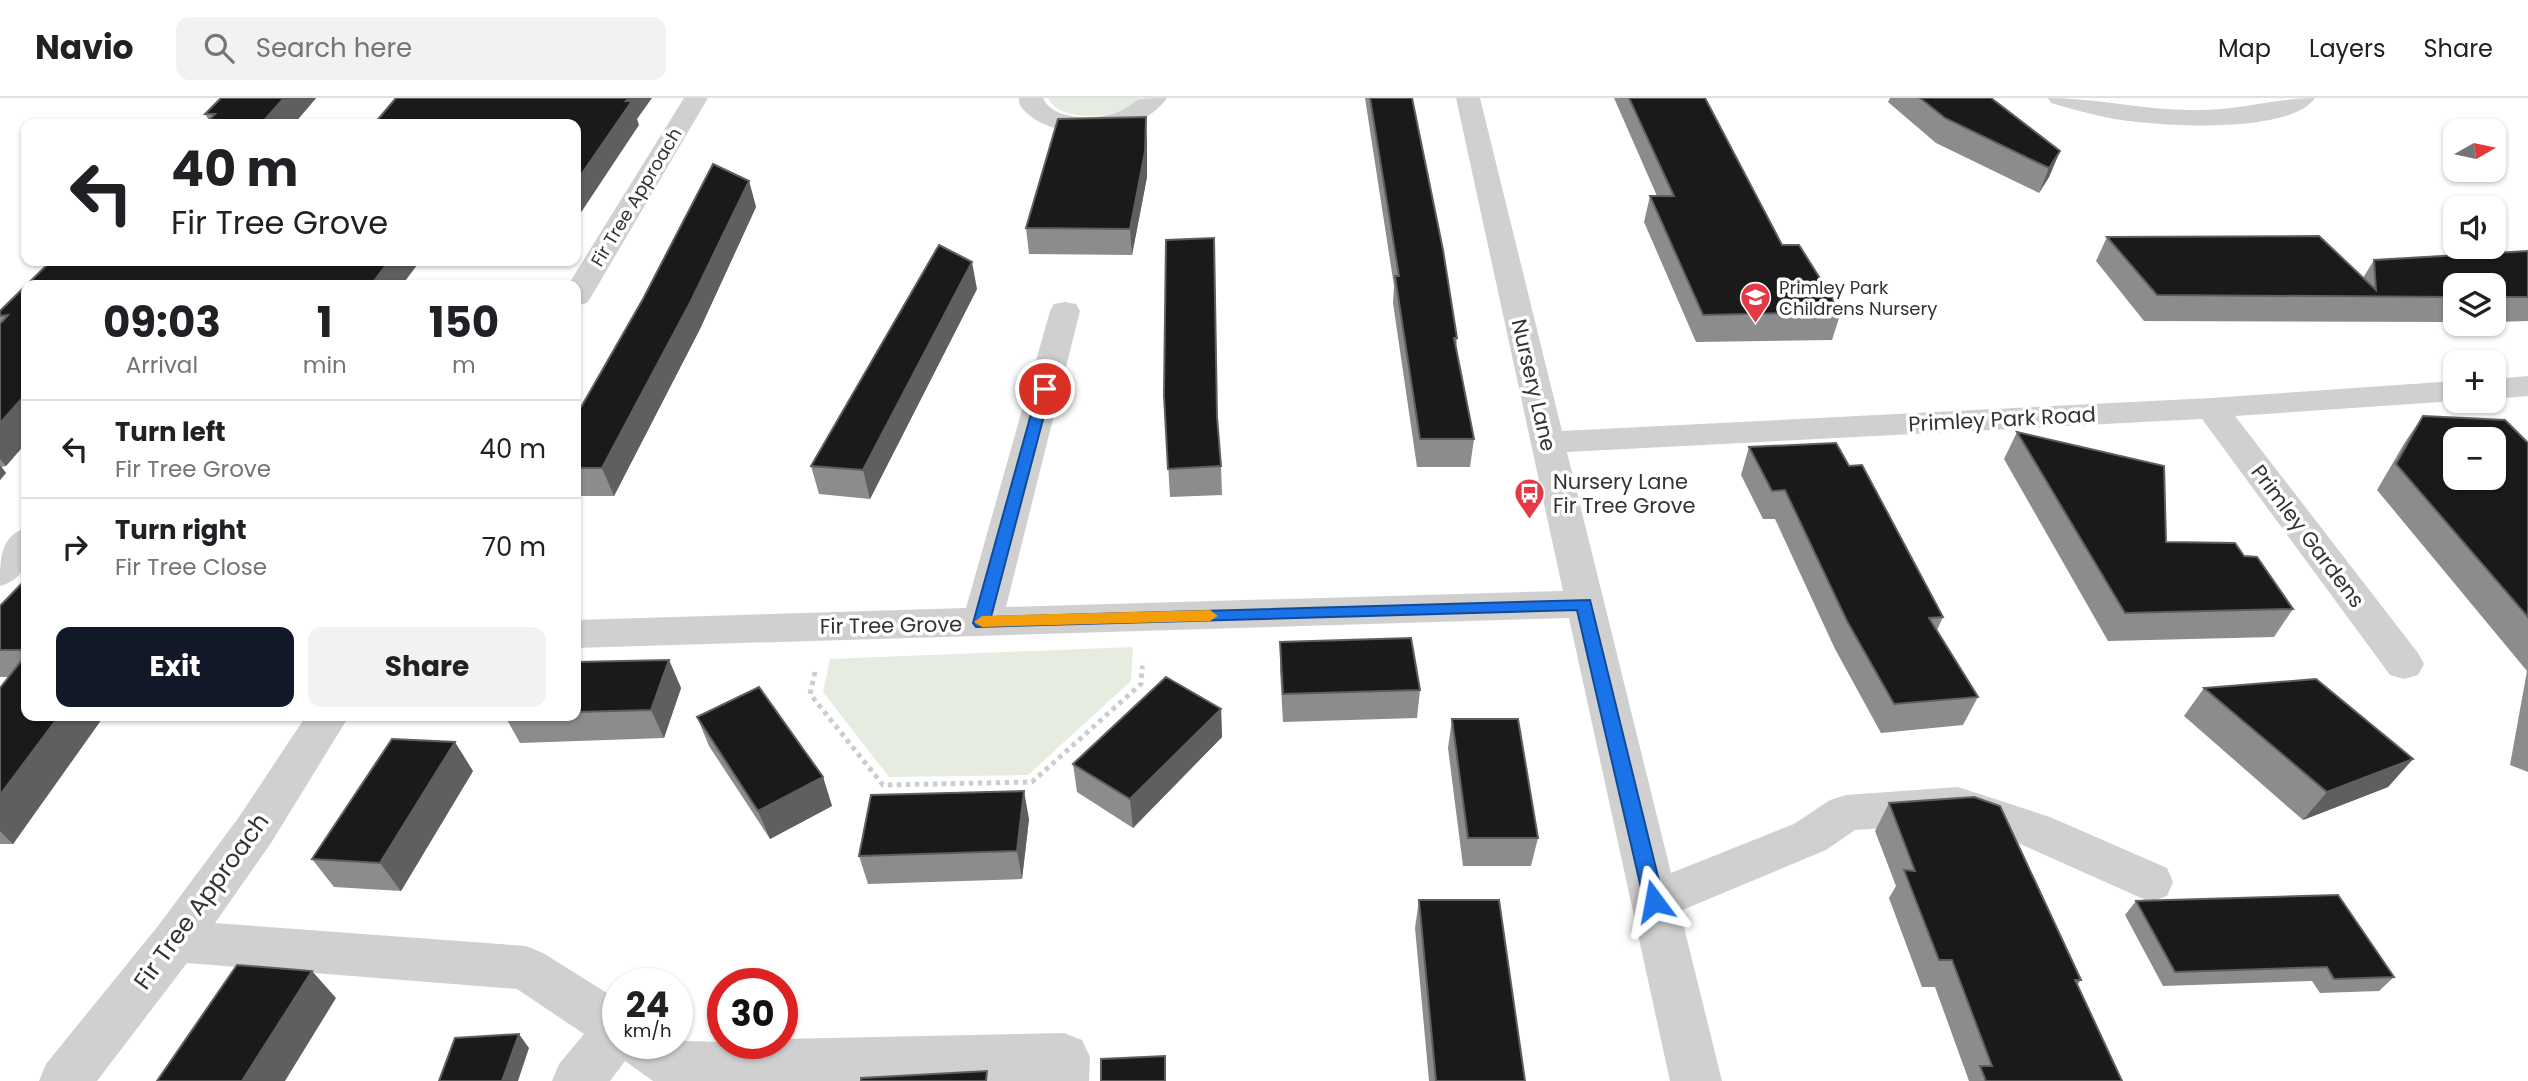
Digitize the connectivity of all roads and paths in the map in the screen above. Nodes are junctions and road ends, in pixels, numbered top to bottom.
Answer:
1 (696, 98) edge
2 (1031, 98) edge
3 (1155, 98) edge
4 (1468, 98) edge
5 (2060, 98) edge
6 (2303, 98) edge
7 (581, 289) edge
8 (1066, 311) dead end
9 (2528, 386) edge
10 (2506, 388) edge
11 (2443, 392) edge
12 (2211, 408) junction
13 (1548, 442) junction
14 (21, 546) edge
15 (0, 573) edge
16 (1584, 604) junction
17 (1146, 618) junction
18 (982, 623) junction
19 (826, 627) junction
20 (581, 634) edge
21 (2404, 664) dead end
22 (325, 721) edge
23 (2150, 882) dead end
24 (1654, 901) junction
25 (175, 941) junction
26 (602, 1018) edge
27 (602, 1050) edge
28 (665, 1059) edge
29 (816, 1072) edge
30 (65, 1081) edge
31 (578, 1081) edge
32 (1063, 1081) edge
33 (1696, 1081) edge

1 - 7 street, Fir Tree Approach
2 - 3 street
4 - 13 street, Nursery Lane
5 - 6 street
8 - 18 street
9 - 10 street
11 - 12 street, Primley Park Road
12 - 13 street, Primley Park Road
12 - 21 street, Primley Gardens
13 - 16 street, Nursery Lane
14 - 15 street
16 - 17 street, Fir Tree Grove
16 - 24 street, Nursery Lane
17 - 18 street, Fir Tree Grove
17 - 19 path
18 - 19 street, Fir Tree Grove
19 - 20 street, Fir Tree Grove
22 - 25 street, Fir Tree Approach
23 - 24 street
24 - 33 street, Nursery Lane
25 - 26 street
25 - 30 street, Fir Tree Approach
27 - 31 street
28 - 29 street
29 - 32 street

